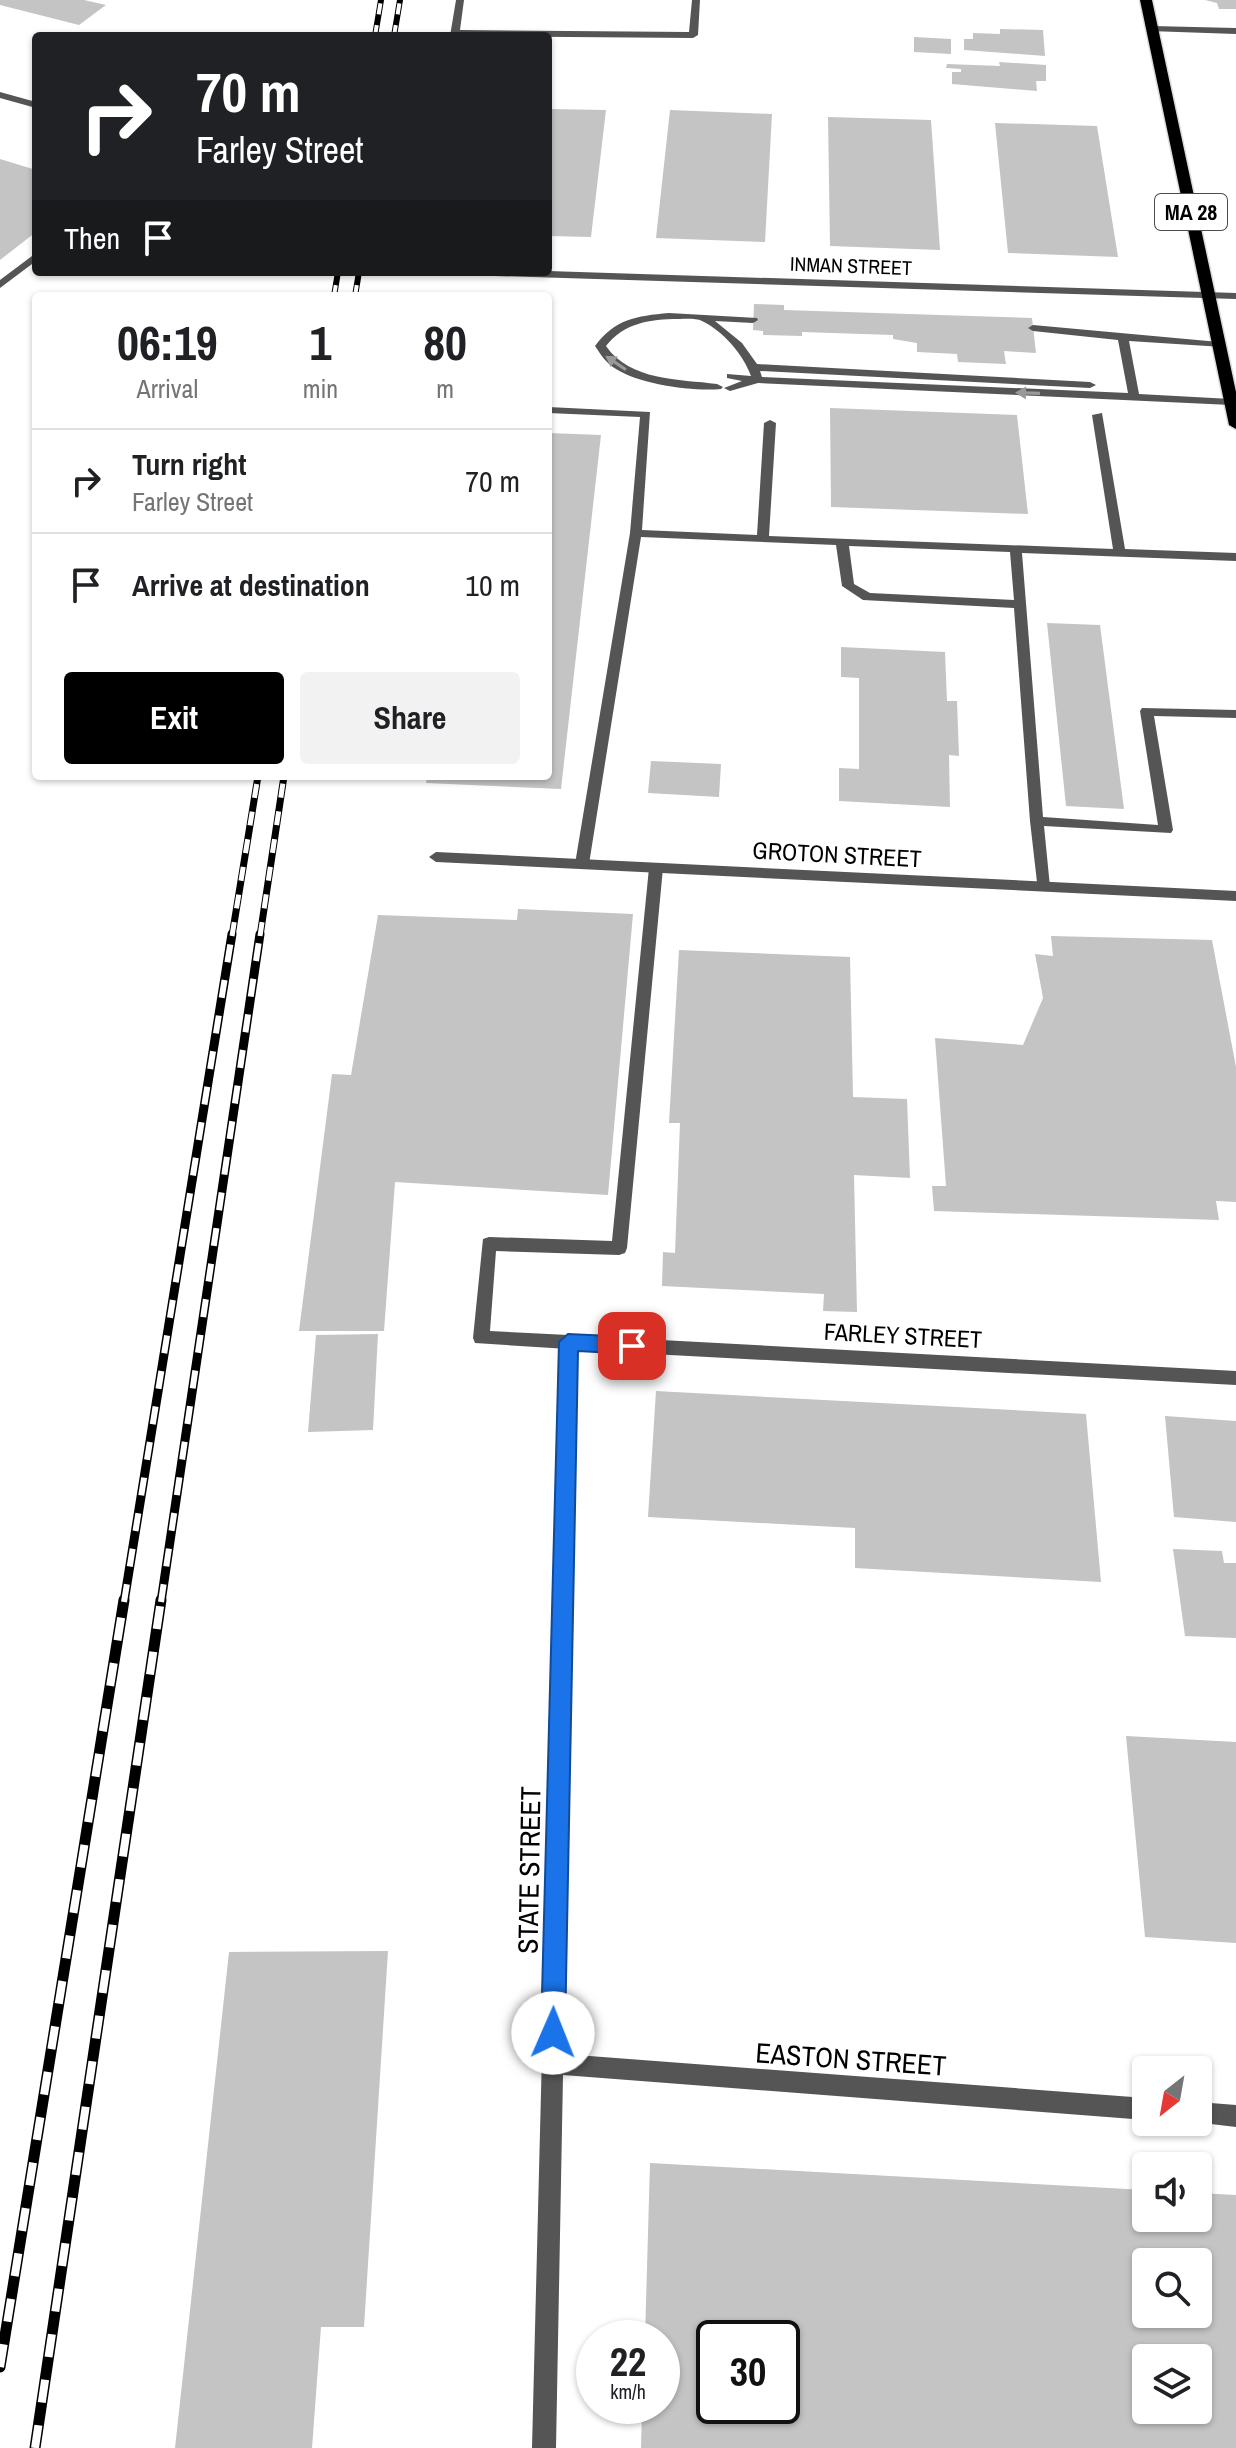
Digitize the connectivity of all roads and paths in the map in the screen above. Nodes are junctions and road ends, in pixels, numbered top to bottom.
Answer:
1 (460, 0) edge
2 (696, 0) edge
3 (1146, 0) edge
4 (1152, 29) junction
5 (1236, 31) edge
6 (455, 32) edge
7 (552, 34) edge
8 (0, 95) edge
9 (32, 104) edge
10 (32, 259) edge
11 (552, 275) edge
12 (0, 285) edge
13 (1209, 295) junction
14 (1236, 296) edge
15 (706, 319) junction
16 (753, 320) dead end
17 (1033, 328) dead end
18 (1123, 337) junction
19 (1219, 345) junction
20 (754, 367) junction
21 (758, 380) junction
22 (1134, 397) junction
23 (1231, 402) junction
24 (552, 410) edge
25 (1098, 415) dead end
26 (770, 423) dead end
27 (1236, 425) edge
28 (636, 533) junction
29 (763, 539) junction
30 (842, 542) junction
31 (1016, 550) junction
32 (1120, 554) junction
33 (1236, 557) edge
34 (1020, 604) junction
35 (1236, 714) edge
36 (1037, 821) junction
37 (436, 857) dead end
38 (582, 864) junction
39 (656, 868) junction
40 (1043, 887) junction
41 (1236, 896) edge
42 (568, 1342) junction
43 (1236, 1378) edge
44 (552, 2064) junction
45 (1132, 2108) edge
46 (1212, 2114) edge
47 (1236, 2116) edge
48 (544, 2448) edge

1 - 6 street
2 - 7 street
3 - 4 main road, MA 28
4 - 5 street
4 - 13 main road, MA 28
8 - 9 street
10 - 12 street
11 - 13 street, INMAN STREET
13 - 14 street, INMAN STREET
13 - 19 main road, MA 28
15 - 16 street
15 - 20 street
21 -> 15 street
17 - 18 street
18 - 19 street
18 - 22 street
19 - 23 main road, MA 28
20 - 21 street
20 - 22 street
22 -> 21 street
22 - 23 street
23 - 27 main road, MA 28
24 - 28 street
25 - 32 street
26 - 29 street
28 - 29 street
28 - 38 street
29 - 30 street
30 - 31 street
30 - 34 street
31 - 32 street
31 - 34 street
32 - 33 street
34 - 36 street
35 - 36 street
36 - 40 street
37 - 38 street, GROTON STREET
38 - 39 street, GROTON STREET
39 - 40 street, GROTON STREET
39 - 42 street, FARLEY STREET
40 - 41 street, GROTON STREET
42 - 43 street, FARLEY STREET
42 - 44 street, STATE STREET
44 - 45 street, EASTON STREET
44 - 48 street, STATE STREET
46 - 47 street

